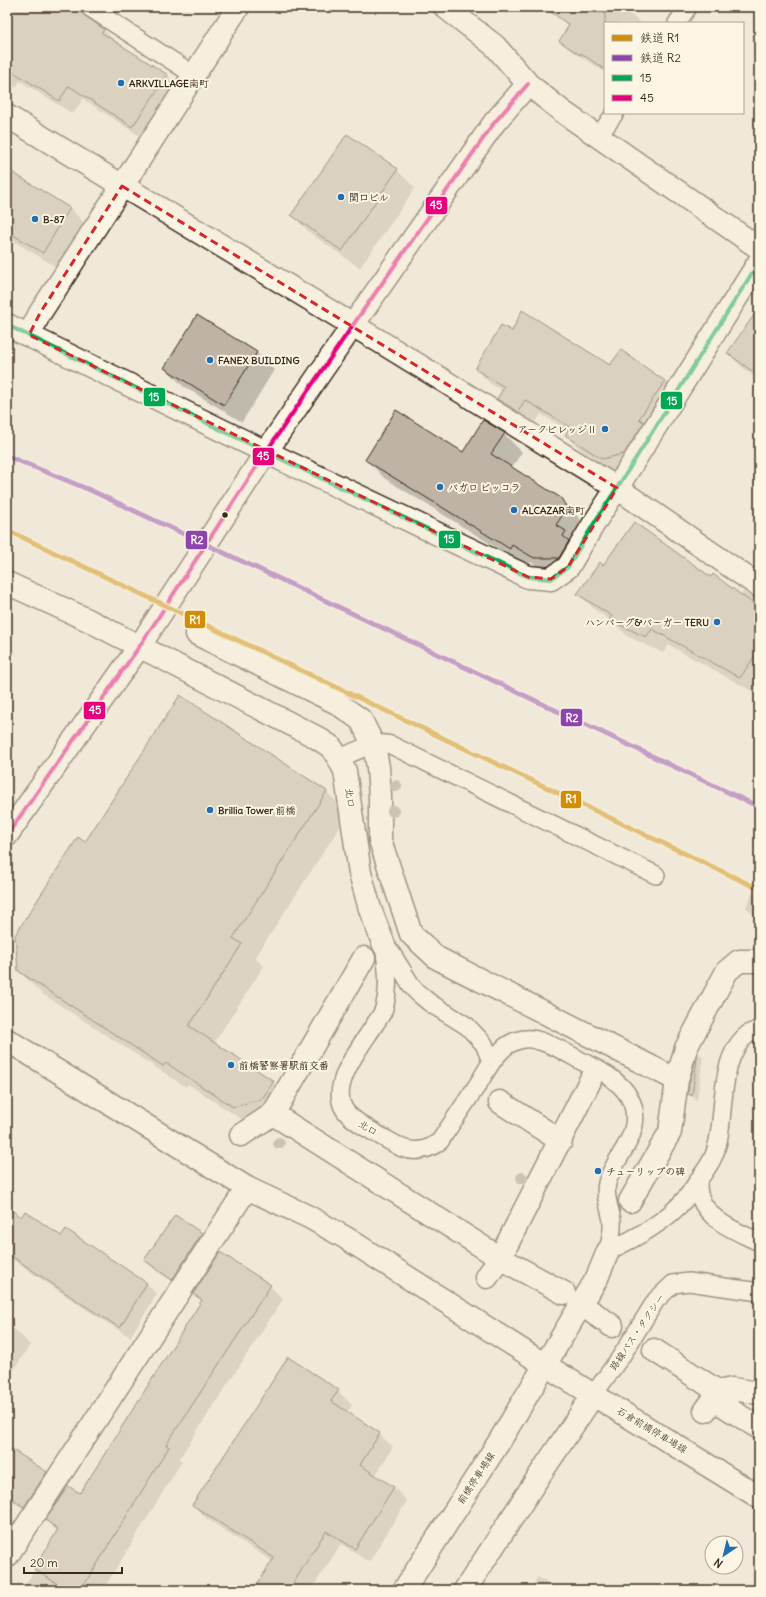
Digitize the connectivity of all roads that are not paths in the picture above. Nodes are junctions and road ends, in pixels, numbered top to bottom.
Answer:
1 (89, 7) edge
2 (238, 7) edge
3 (445, 7) edge
4 (688, 7) edge
5 (678, 22) edge
6 (194, 75) junction
7 (528, 84) junction
8 (614, 114) edge
9 (7, 116) edge
10 (598, 137) junction
11 (122, 186) junction
12 (759, 248) edge
13 (759, 262) edge
14 (7, 325) edge
15 (353, 325) junction
16 (29, 335) junction
17 (266, 452) junction
18 (617, 488) junction
19 (7, 583) edge
20 (759, 586) edge
21 (197, 634) dead end
22 (139, 647) junction
23 (374, 746) junction
24 (339, 759) junction
25 (7, 835) edge
26 (656, 875) dead end
27 (398, 939) junction
28 (364, 958) dead end
29 (759, 961) edge
30 (759, 1029) edge
31 (7, 1040) edge
32 (491, 1061) junction
33 (677, 1080) junction
34 (590, 1081) dead end
35 (500, 1102) dead end
36 (273, 1114) junction
37 (241, 1135) dead end
38 (561, 1141) junction
39 (698, 1181) junction
40 (247, 1188) junction
41 (630, 1201) dead end
42 (759, 1242) edge
43 (608, 1251) junction
44 (500, 1258) junction
45 (487, 1277) dead end
46 (759, 1292) edge
47 (564, 1293) dead end
48 (592, 1312) dead end
49 (612, 1326) dead end
50 (654, 1350) dead end
51 (545, 1365) junction
52 (759, 1393) edge
53 (594, 1394) junction
54 (712, 1400) junction
55 (759, 1428) edge
56 (759, 1496) edge
57 (7, 1556) edge
58 (404, 1590) edge
59 (465, 1590) edge

1 - 6 lane
2 - 6 street
3 - 7 street
4 - 5 lane
6 - 11 street
7 - 10 street
7 - 15 street
8 - 10 lane
9 - 11 street
10 - 12 street
11 - 15 street
11 - 16 street
13 - 18 street
14 - 16 street
15 - 17 street
15 - 18 street
16 - 17 street
17 - 18 street
17 - 22 street
18 - 20 street
19 - 22 street, 北口
21 - 23 street
22 - 24 street, 北口
22 - 25 street
23 - 24 lane
23 - 26 lane
23 - 27 street
24 - 27 street, 北口
27 - 32 lane
27 - 32 lane, 北口
27 - 33 street
28 - 36 street
29 - 33 street
30 - 39 lane
31 - 40 street, 石倉前橋停車場線
32 - 43 lane, 北口
33 - 41 street
34 - 38 street
35 - 38 street
36 - 37 street
36 - 44 street
38 - 44 street
39 - 42 lane
39 - 43 lane
40 - 51 street, 石倉前橋停車場線
40 - 57 street
43 - 51 street, 北口
44 - 45 street
44 - 47 street
46 - 53 lane, 路線バス・タクシー
48 - 49 street
50 - 54 street
51 - 53 street, 石倉前橋停車場線
51 - 58 street, 前橋停車場線
52 - 54 street
53 - 56 street, 石倉前橋停車場線
53 - 59 street
54 - 55 street

